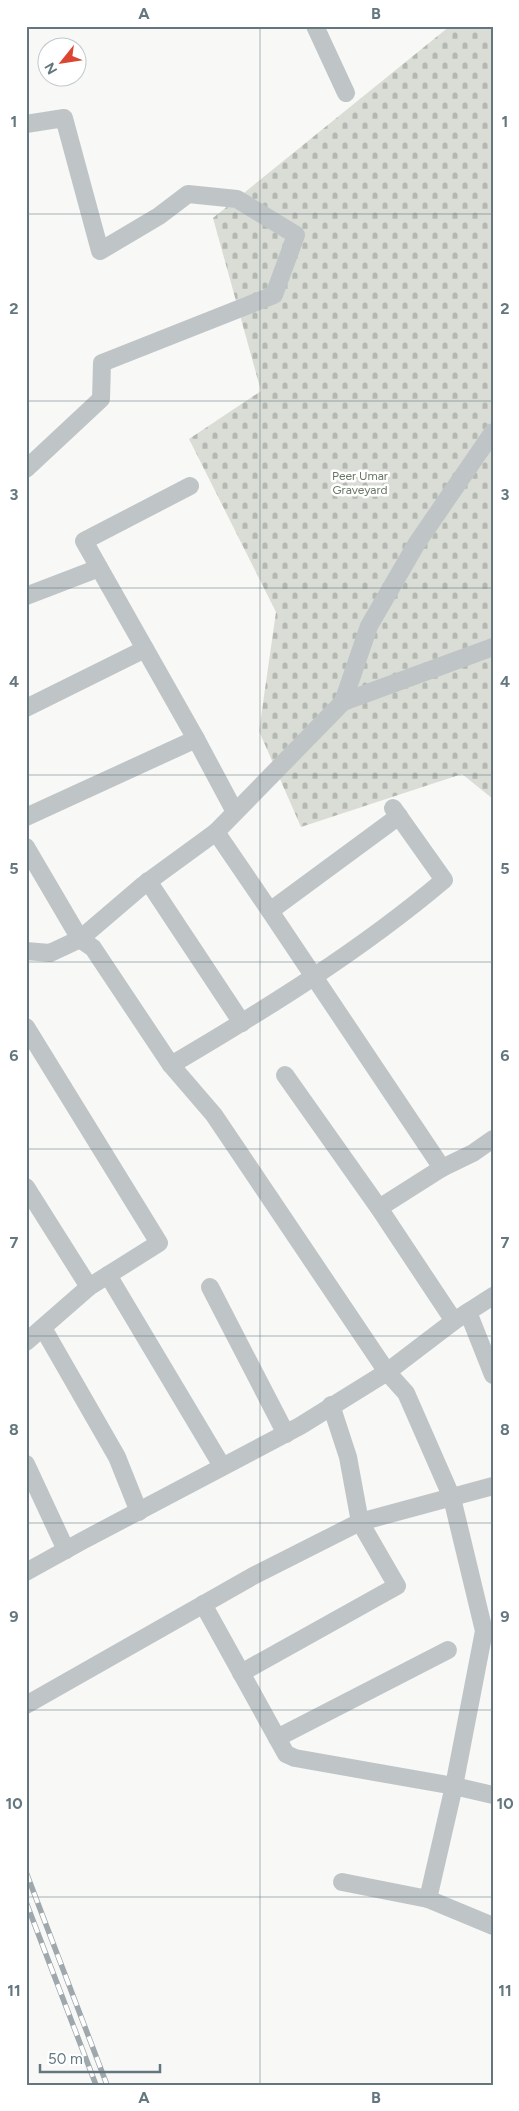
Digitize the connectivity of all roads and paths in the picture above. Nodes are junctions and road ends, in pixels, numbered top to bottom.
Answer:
1 (315, 26) edge
2 (346, 93) dead end
3 (26, 124) edge
4 (493, 432) edge
5 (26, 469) edge
6 (190, 486) dead end
7 (99, 568) junction
8 (26, 596) edge
9 (493, 647) edge
10 (145, 649) junction
11 (343, 702) junction
12 (26, 708) edge
13 (196, 739) junction
14 (236, 812) junction
15 (26, 817) edge
16 (216, 832) junction
17 (26, 847) edge
18 (148, 881) junction
19 (270, 911) junction
20 (80, 938) junction
21 (26, 951) edge
22 (314, 977) junction
23 (242, 1023) junction
24 (26, 1028) edge
25 (171, 1066) junction
26 (285, 1075) dead end
27 (493, 1139) edge
28 (442, 1168) junction
29 (26, 1187) edge
30 (379, 1208) junction
31 (108, 1275) junction
32 (89, 1287) junction
33 (210, 1287) dead end
34 (493, 1296) edge
35 (461, 1316) junction
36 (43, 1328) junction
37 (26, 1342) edge
38 (387, 1372) junction
39 (493, 1375) edge
40 (331, 1405) junction
41 (286, 1434) junction
42 (26, 1464) edge
43 (222, 1466) junction
44 (493, 1486) edge
45 (452, 1498) junction
46 (139, 1512) junction
47 (360, 1522) junction
48 (66, 1550) junction
49 (26, 1572) edge
50 (203, 1604) junction
51 (448, 1650) dead end
52 (241, 1673) junction
53 (26, 1705) edge
54 (277, 1738) junction
55 (454, 1786) junction
56 (493, 1795) edge
57 (342, 1882) dead end
58 (428, 1899) junction
59 (493, 1926) edge

1 - 2 street
3 - 5 street
4 - 11 street
6 - 7 street
7 - 8 street
7 - 10 street
9 - 11 street
10 - 12 street
10 - 13 street
11 - 14 street
13 - 14 street
13 - 15 street
14 - 16 street
16 - 18 street
16 - 19 street
17 - 20 street
18 - 20 street
18 - 23 street
19 - 22 street
19 - 22 street
20 - 21 street
20 - 25 street
22 - 23 street
22 - 28 street
23 - 25 street
24 - 31 street
25 - 38 street
26 - 30 street
27 - 28 street
28 - 30 street
29 - 32 street
30 - 35 street
31 - 32 street
31 - 43 street
32 - 36 street
33 - 41 street
34 - 35 street
35 - 38 street
35 - 39 street
36 - 37 street
36 - 46 street
38 - 40 street
38 - 45 street
40 - 41 street
40 - 47 street
41 - 43 street
42 - 48 street
43 - 46 street
44 - 45 street
45 - 47 street
45 - 55 street
46 - 48 street
47 - 50 street
47 - 52 street
48 - 49 street
50 - 52 street
50 - 53 street
51 - 54 street
52 - 54 street
54 - 55 street
55 - 56 street
55 - 58 street
57 - 58 street
58 - 59 street

